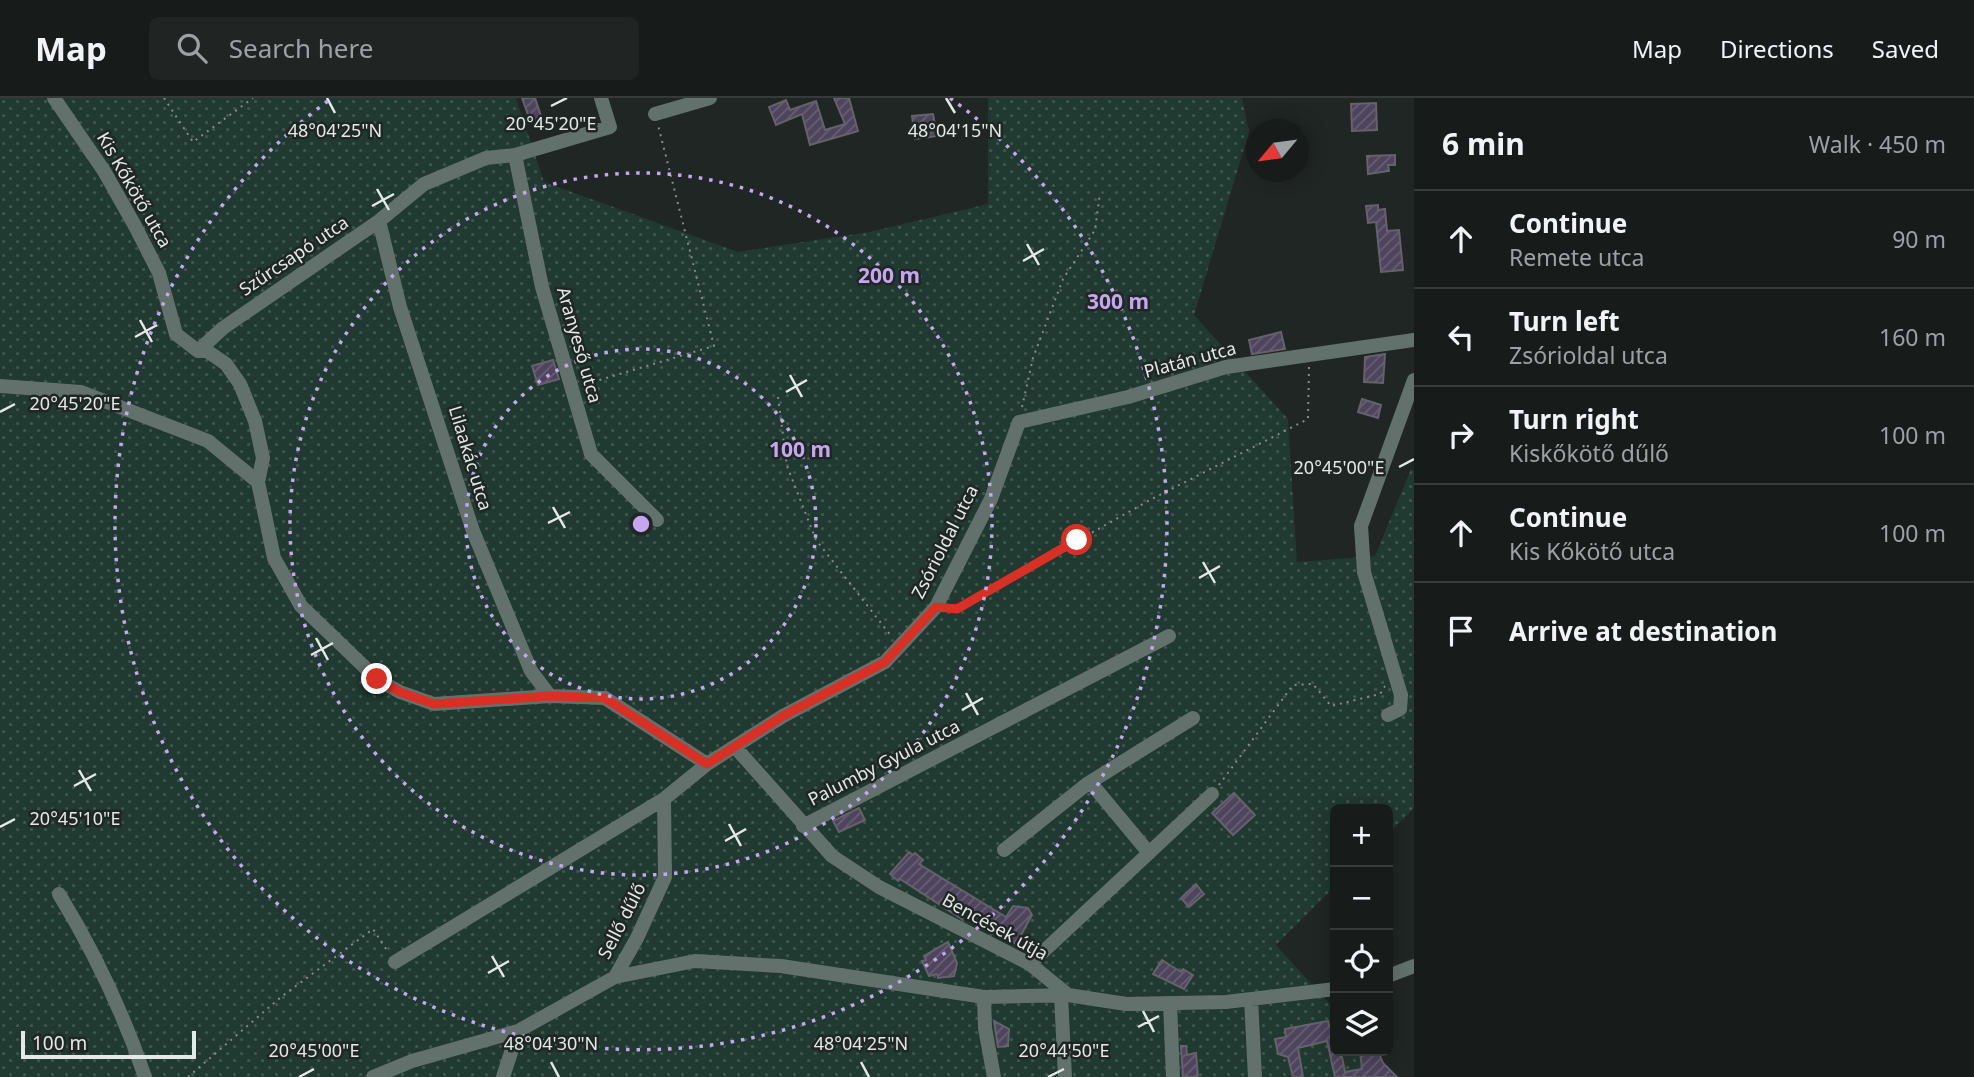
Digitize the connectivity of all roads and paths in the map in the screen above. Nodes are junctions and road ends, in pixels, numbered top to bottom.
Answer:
1 (54, 98) edge
2 (164, 98) edge
3 (253, 98) edge
4 (601, 98) edge
5 (710, 98) edge
6 (655, 114) joint
7 (515, 155) junction
8 (1100, 193) dead end
9 (379, 221) junction
10 (1414, 340) edge
11 (198, 351) junction
12 (1309, 355) junction
13 (1414, 380) edge
14 (0, 386) edge
15 (572, 388) junction
16 (778, 397) dead end
17 (1019, 422) junction
18 (258, 482) junction
19 (657, 520) dead end
20 (936, 607) junction
21 (1169, 636) dead end
22 (899, 646) junction
23 (1395, 673) junction
24 (550, 696) junction
25 (1388, 715) dead end
26 (1193, 718) dead end
27 (735, 747) junction
28 (707, 764) junction
29 (1090, 782) junction
30 (1212, 794) joint
31 (664, 799) junction
32 (803, 826) junction
33 (1004, 850) dead end
34 (1149, 853) junction
35 (60, 894) dead end
36 (395, 962) joint
37 (1030, 964) junction
38 (1414, 966) edge
39 (1393, 974) edge
40 (615, 978) junction
41 (1330, 990) edge
42 (1065, 995) junction
43 (984, 997) junction
44 (1251, 999) junction
45 (1170, 1003) junction
46 (518, 1031) junction
47 (145, 1077) edge
48 (188, 1077) edge
49 (373, 1077) edge
50 (503, 1077) edge
51 (994, 1077) edge
52 (1065, 1077) edge
53 (1173, 1077) edge
54 (1255, 1077) edge

1 - 11 street, Kis Kőkötő utca
2 - 3 path
4 - 7 street, Szűrcsapó utca
5 - 6 street
6 - 15 path
7 - 9 street, Szűrcsapó utca
7 - 15 street, Aranyeső utca
8 - 17 path
9 - 11 street, Szűrcsapó utca
9 - 24 street, Lilaakác utca
10 - 12 street, Platán utca
11 - 18 street, Kis Kőkötő utca
12 - 17 street, Platán utca
12 - 20 path
13 - 23 street
14 - 18 street
15 - 19 street, Aranyeső utca
16 - 22 path
17 - 20 street, Zsórioldal utca
18 - 24 street, Kis Kőkötő utca
20 - 22 street, Zsórioldal utca
21 - 32 street, Palumby Gyula utca
22 - 27 street, Zsórioldal utca
23 - 25 street
23 - 30 path
24 - 28 street, Kis Kőkötő utca
26 - 29 street
27 - 28 street, Zsórioldal utca
27 - 32 street, Bencések útja
28 - 31 street, Zsórioldal utca
29 - 33 street
29 - 34 street
30 - 34 street
31 - 36 street, Zsórioldal utca
31 - 40 street, Sellő dűlő
32 - 37 street, Bencések útja
34 - 37 street
35 - 47 street
36 - 48 path
37 - 42 street, Bencések útja
38 - 39 street
40 - 43 street
40 - 46 street
41 - 44 street
42 - 43 street
42 - 45 street
42 - 52 street
43 - 51 street
44 - 45 street
44 - 54 street
45 - 53 street
46 - 49 street
46 - 50 street

